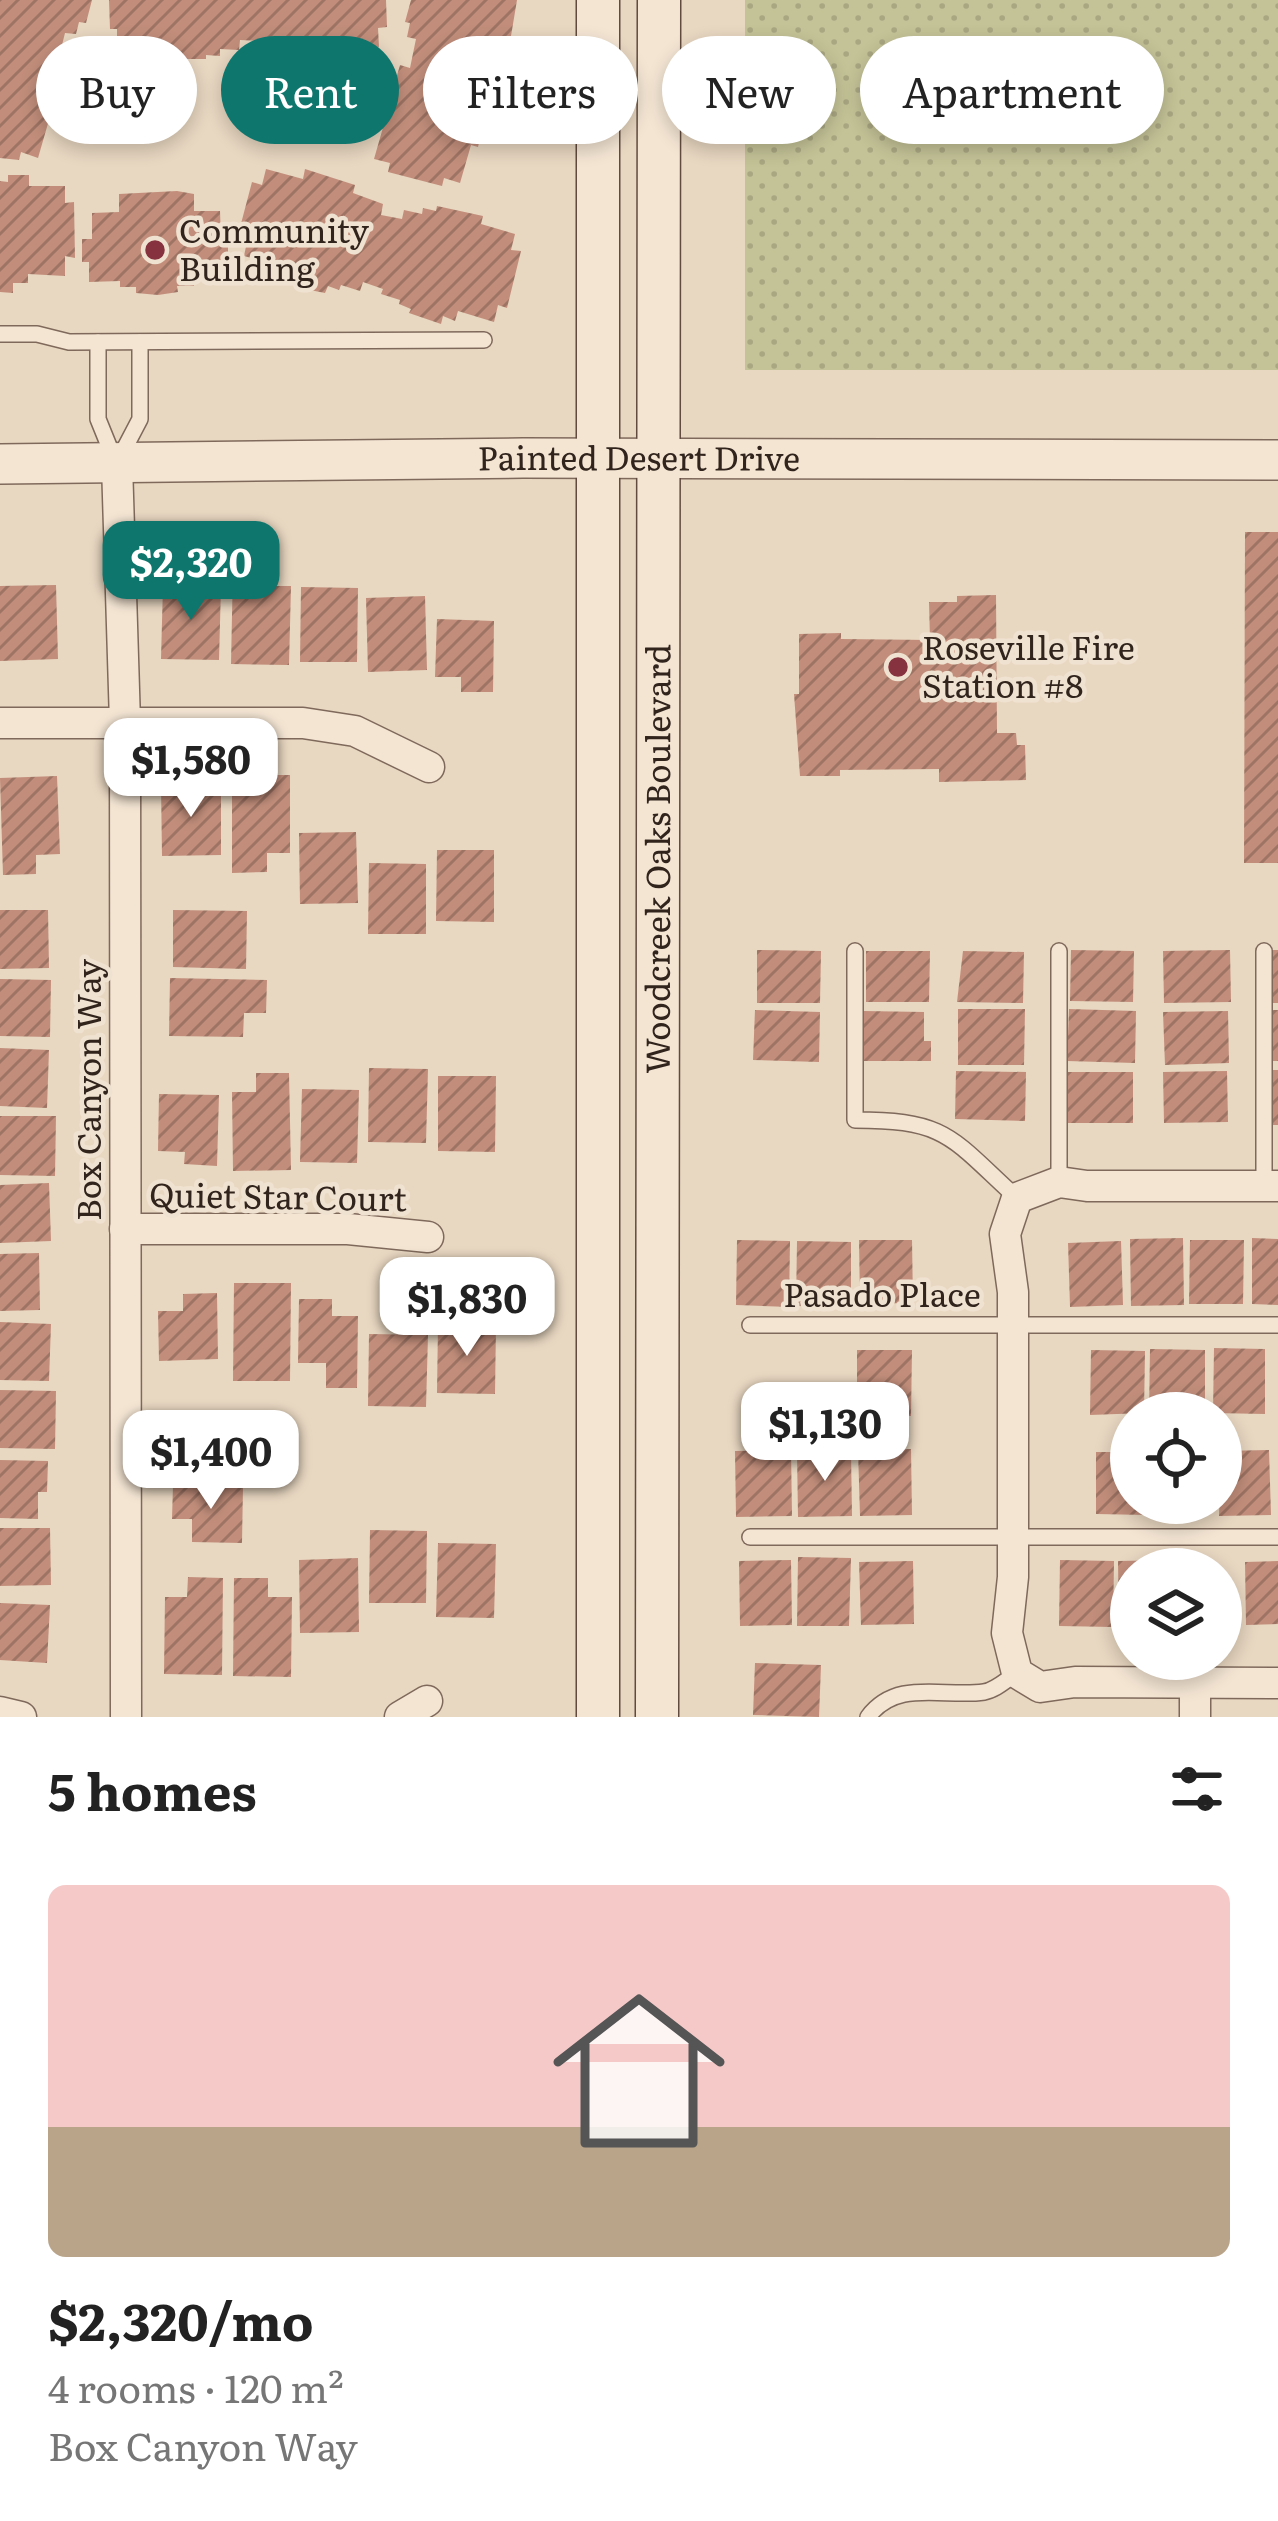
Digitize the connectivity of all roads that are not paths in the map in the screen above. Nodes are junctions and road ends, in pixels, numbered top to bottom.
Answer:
1 (598, 0) edge
2 (659, 0) edge
3 (0, 334) edge
4 (484, 340) dead end
5 (98, 342) junction
6 (140, 342) junction
7 (598, 459) junction
8 (659, 459) junction
9 (1278, 460) edge
10 (0, 464) edge
11 (117, 464) junction
12 (0, 722) edge
13 (125, 722) junction
14 (429, 767) dead end
15 (855, 951) dead end
16 (1059, 951) dead end
17 (1264, 951) dead end
18 (1059, 1182) junction
19 (1271, 1186) edge
20 (1016, 1198) junction
21 (125, 1229) junction
22 (428, 1237) dead end
23 (750, 1325) dead end
24 (1013, 1325) junction
25 (1278, 1325) edge
26 (750, 1537) dead end
27 (1013, 1537) junction
28 (1278, 1537) edge
29 (1017, 1673) junction
30 (1195, 1683) junction
31 (1278, 1683) edge
32 (427, 1700) dead end
33 (0, 1712) edge
34 (21, 1717) edge
35 (126, 1717) edge
36 (400, 1717) edge
37 (598, 1717) edge
38 (657, 1717) edge
39 (868, 1717) edge
40 (1195, 1717) edge

1 - 7 main road, Woodcreek Oaks Boulevard
2 - 8 main road, Woodcreek Oaks Boulevard
3 - 5 lane
4 - 6 lane
5 - 6 lane
5 - 11 lane
6 - 11 lane
7 - 8 street, Painted Desert Drive
7 - 11 street, Painted Desert Drive
7 - 37 main road, Woodcreek Oaks Boulevard
8 - 9 street, Painted Desert Drive
8 - 38 main road, Woodcreek Oaks Boulevard
10 - 11 street, Painted Desert Drive
11 - 13 street, Box Canyon Way
12 - 13 street
13 - 14 street
13 - 21 street, Box Canyon Way
15 - 20 lane
16 - 18 lane
17 - 19 lane
18 - 19 street
18 - 20 street
20 - 24 street
21 - 22 street, Quiet Star Court
21 - 35 street, Box Canyon Way
23 - 24 lane, Pasado Place
24 - 25 lane, Pasado Place
24 - 27 street
26 - 27 lane
27 - 28 lane
27 - 29 street
29 - 30 street
29 - 39 lane
30 - 31 street
30 - 40 street
32 - 36 street
33 - 34 street

